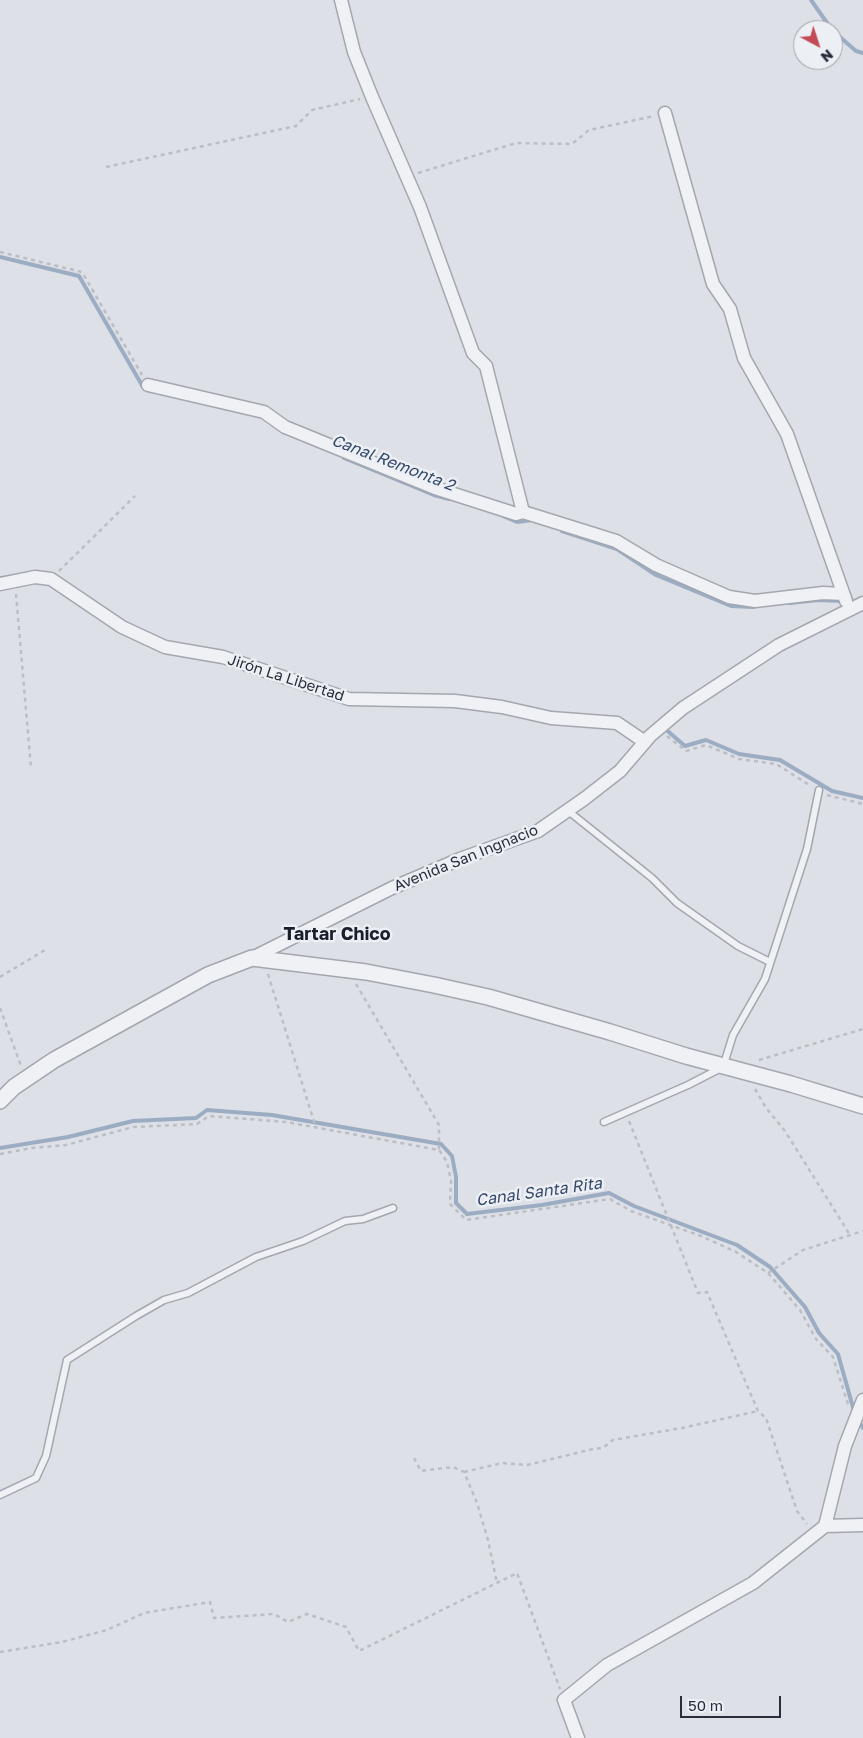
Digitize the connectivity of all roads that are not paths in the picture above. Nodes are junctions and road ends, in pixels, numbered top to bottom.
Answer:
1 (341, 0) edge
2 (666, 114) road end
3 (148, 385) road end
4 (523, 512) junction
5 (0, 584) edge
6 (843, 594) junction
7 (863, 603) edge
8 (850, 611) junction
9 (645, 742) junction
10 (819, 790) road end
11 (568, 810) junction
12 (258, 959) junction
13 (770, 962) junction
14 (722, 1066) junction
15 (0, 1101) edge
16 (863, 1106) edge
17 (604, 1122) dead end
18 (393, 1208) dead end
19 (863, 1400) edge
20 (0, 1495) edge
21 (863, 1525) edge
22 (825, 1526) junction
23 (578, 1738) edge

1 - 4 street
2 - 6 street
3 - 4 street
4 - 6 street
5 - 9 street, Jirón La Libertad
6 - 8 street
7 - 8 street, Avenida San Ingnacio
8 - 9 street, Avenida San Ingnacio
9 - 11 street, Avenida San Ingnacio
10 - 13 lane
11 - 12 street, Avenida San Ingnacio
11 - 13 lane
12 - 14 street
12 - 15 street
13 - 14 lane
14 - 16 street
14 - 17 lane
18 - 20 lane
19 - 22 street
21 - 22 street
22 - 23 street

